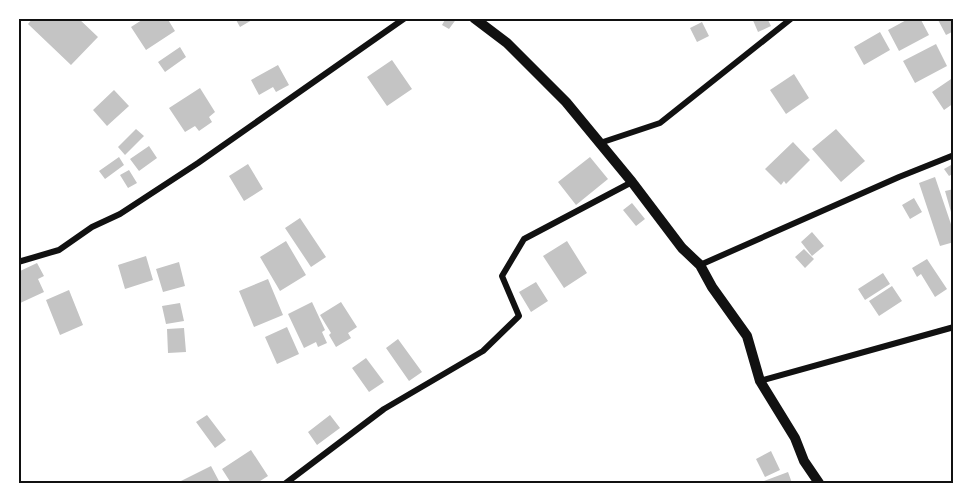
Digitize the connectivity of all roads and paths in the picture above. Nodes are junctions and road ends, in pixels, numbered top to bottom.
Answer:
1 (405, 18) edge
2 (474, 18) edge
3 (792, 18) edge
4 (600, 144) junction
5 (954, 155) edge
6 (632, 182) junction
7 (18, 262) edge
8 (700, 265) junction
9 (954, 327) edge
10 (760, 381) junction
11 (286, 483) edge
12 (819, 483) edge

1 - 7 street
2 - 4 street
3 - 4 street
4 - 6 street
5 - 8 street
6 - 8 street
6 - 11 street
8 - 10 street
9 - 10 street
10 - 12 street

